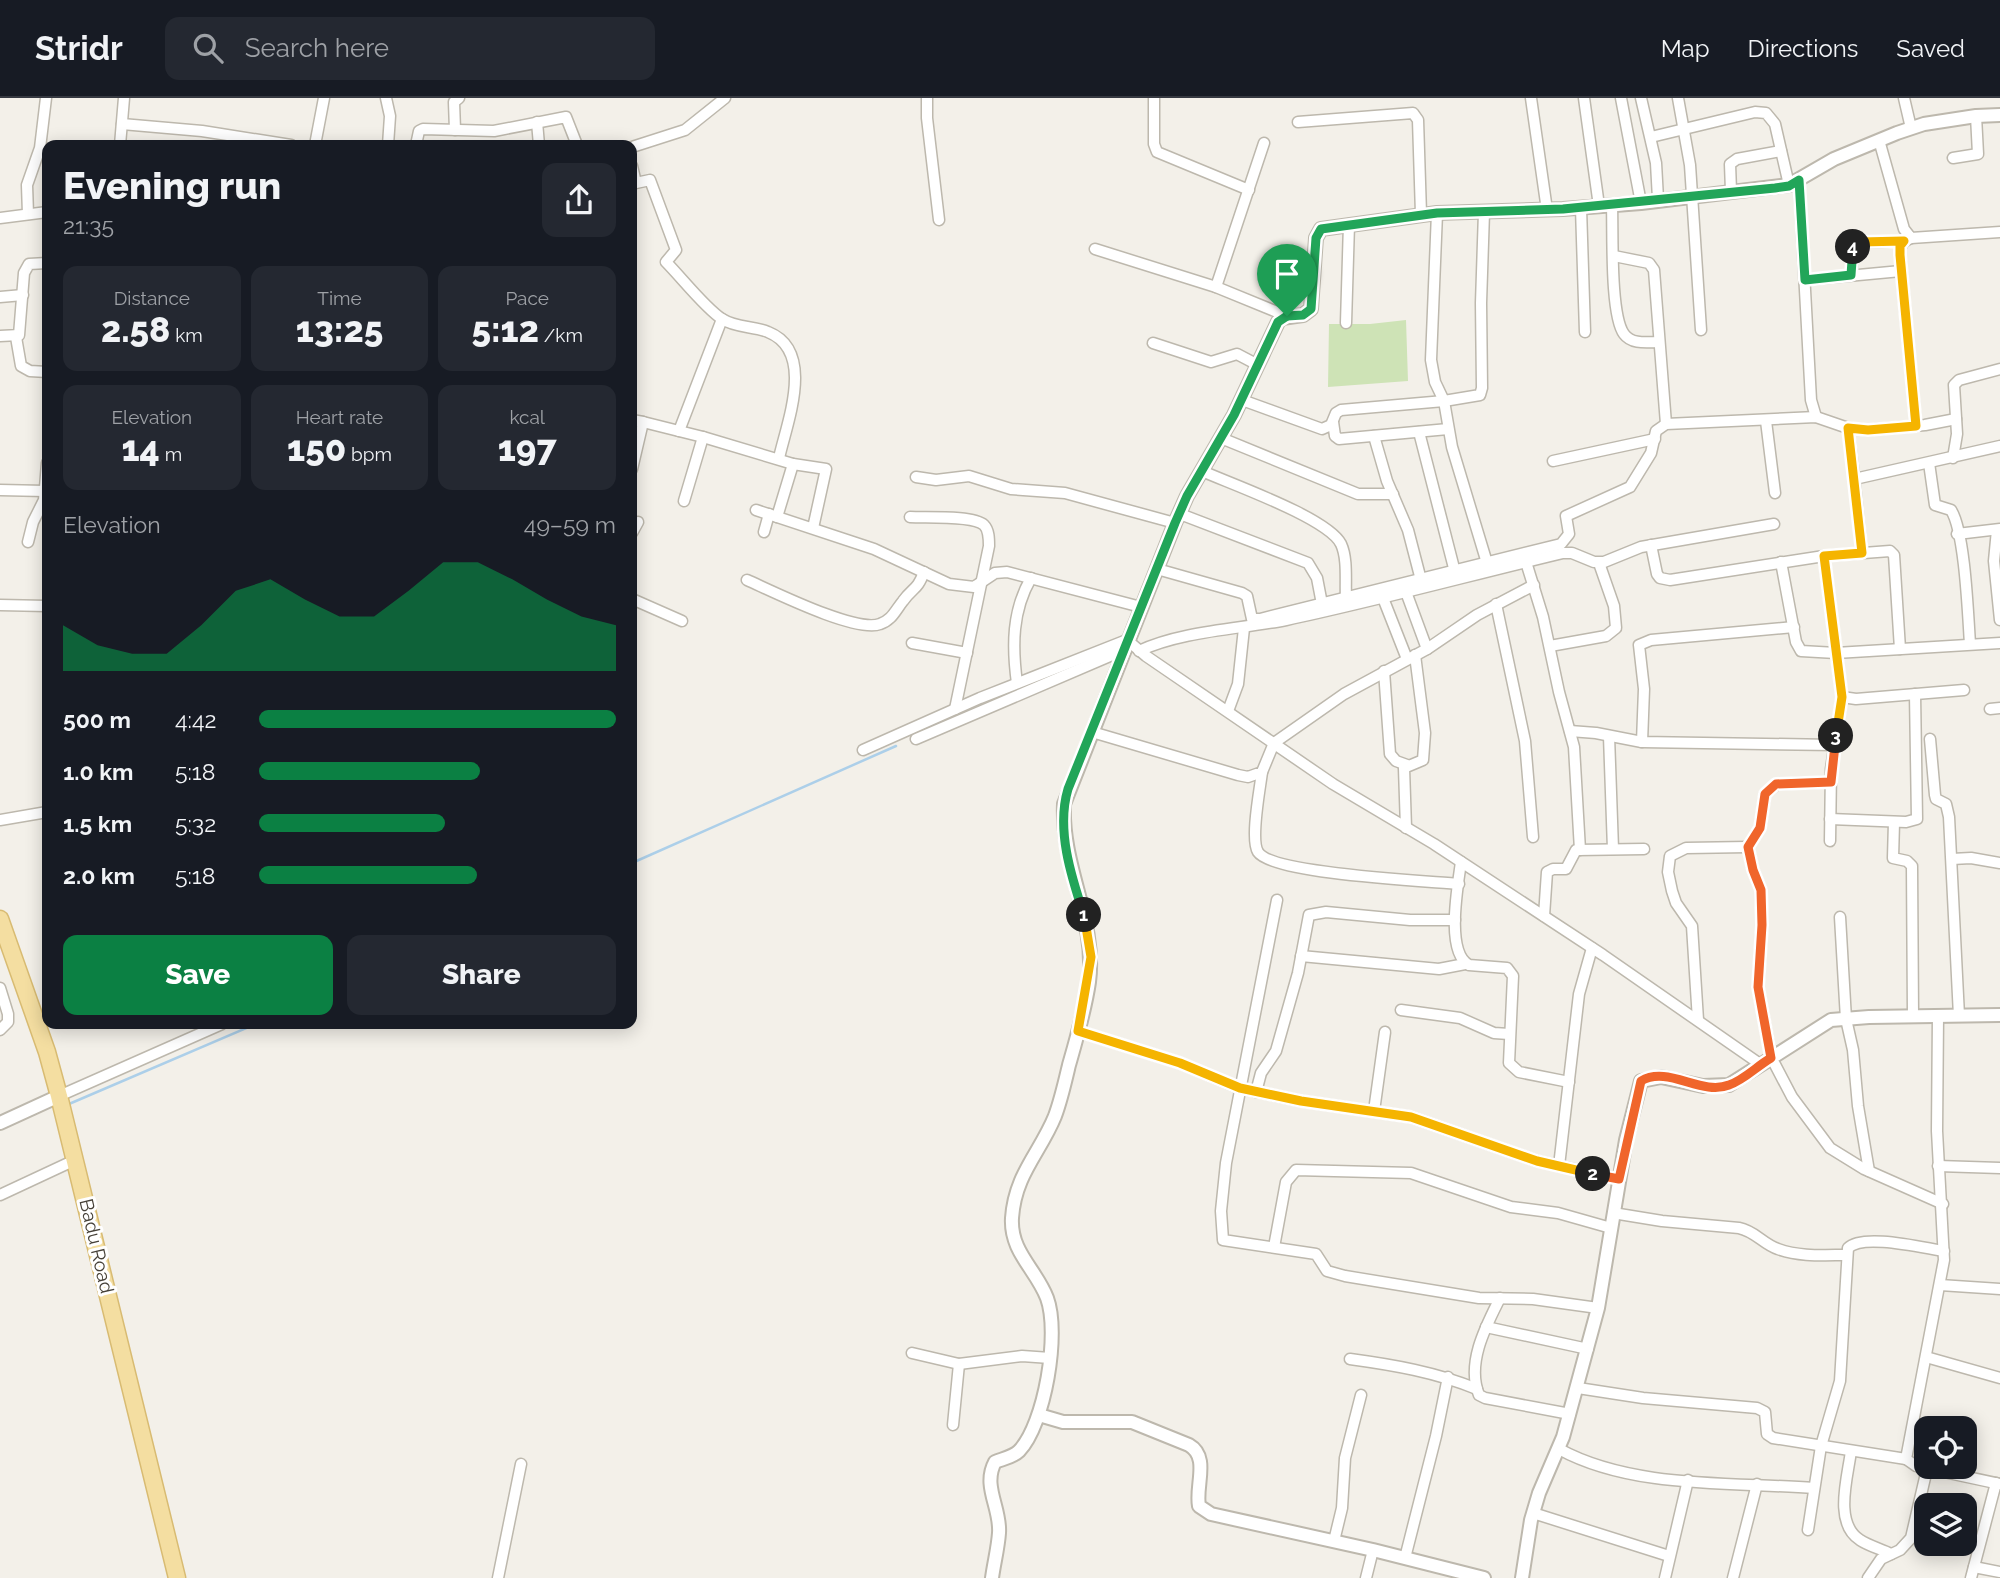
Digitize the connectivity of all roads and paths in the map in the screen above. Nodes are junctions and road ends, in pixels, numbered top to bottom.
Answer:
1 (46, 98) edge
2 (124, 98) edge
3 (324, 98) edge
4 (386, 98) edge
5 (459, 98) edge
6 (725, 98) edge
7 (928, 98) edge
8 (1154, 98) edge
9 (1531, 98) edge
10 (1584, 98) edge
11 (1621, 98) edge
12 (1641, 98) edge
13 (1678, 98) edge
14 (1904, 98) edge
15 (2000, 115) edge
16 (1976, 116) junction
17 (1298, 121) dead end
18 (537, 122) junction
19 (122, 124) junction
20 (1911, 128) junction
21 (455, 130) junction
22 (1685, 130) junction
23 (1650, 137) junction
24 (1879, 139) junction
25 (120, 140) edge
26 (247, 140) edge
27 (316, 140) edge
28 (388, 140) edge
29 (418, 140) edge
30 (538, 140) edge
31 (576, 140) edge
32 (1265, 143) dead end
33 (637, 145) edge
34 (1781, 150) junction
35 (1953, 158) dead end
36 (637, 183) edge
37 (1794, 183) junction
38 (1249, 190) junction
39 (1731, 191) junction
40 (1692, 197) junction
41 (1658, 199) junction
42 (1641, 203) junction
43 (1605, 206) junction
44 (1581, 208) junction
45 (1547, 210) junction
46 (1484, 212) junction
47 (42, 213) edge
48 (1437, 213) junction
49 (28, 214) junction
50 (1421, 214) junction
51 (0, 218) edge
52 (939, 220) dead end
53 (1349, 224) junction
54 (2000, 232) edge
55 (1908, 240) junction
56 (1095, 249) dead end
57 (1614, 256) junction
58 (42, 263) edge
59 (1901, 271) junction
60 (1851, 275) junction
61 (1805, 280) junction
62 (1216, 287) junction
63 (23, 295) junction
64 (0, 297) edge
65 (1287, 316) junction
66 (722, 319) junction
67 (1346, 323) dead end
68 (1701, 331) dead end
69 (1585, 332) dead end
70 (0, 336) edge
71 (16, 337) junction
72 (1659, 342) junction
73 (1153, 343) dead end
74 (1258, 365) junction
75 (2000, 369) edge
76 (42, 371) edge
77 (1242, 400) junction
78 (1444, 401) junction
79 (1816, 417) junction
80 (1956, 419) junction
81 (637, 421) edge
82 (1766, 421) junction
83 (643, 422) junction
84 (1333, 422) junction
85 (1666, 424) junction
86 (1916, 426) junction
87 (1848, 428) junction
88 (1448, 429) junction
89 (679, 431) junction
90 (1419, 432) junction
91 (1374, 436) junction
92 (703, 438) junction
93 (1221, 439) junction
94 (1655, 439) junction
95 (2000, 446) edge
96 (637, 448) edge
97 (779, 458) junction
98 (1953, 458) junction
99 (1552, 461) dead end
100 (1928, 463) junction
101 (793, 464) junction
102 (1202, 471) junction
103 (1854, 476) junction
104 (916, 477) dead end
105 (0, 490) edge
106 (42, 491) edge
107 (1775, 493) dead end
108 (1393, 494) junction
109 (684, 501) dead end
110 (756, 510) dead end
111 (42, 515) edge
112 (774, 515) junction
113 (910, 517) dead end
114 (1177, 518) junction
115 (1774, 524) dead end
116 (813, 527) junction
117 (1998, 530) edge
118 (764, 532) dead end
119 (1957, 534) junction
120 (28, 541) dead end
121 (1651, 545) junction
122 (1862, 553) junction
123 (1824, 556) junction
124 (1526, 562) junction
125 (1781, 562) junction
126 (1599, 563) junction
127 (1488, 564) junction
128 (1157, 569) junction
129 (924, 572) junction
130 (1455, 572) junction
131 (1031, 578) junction
132 (747, 580) dead end
133 (1420, 580) junction
134 (980, 585) junction
135 (1534, 585) junction
136 (1406, 592) junction
137 (1346, 598) junction
138 (1383, 598) junction
139 (637, 601) edge
140 (1322, 604) junction
141 (1496, 604) junction
142 (0, 605) edge
143 (42, 606) edge
144 (1141, 607) junction
145 (2000, 620) edge
146 (682, 621) dead end
147 (1794, 627) junction
148 (1244, 628) junction
149 (912, 643) dead end
150 (2000, 643) edge
151 (1970, 644) junction
152 (1126, 645) junction
153 (1550, 646) junction
154 (1427, 649) junction
155 (1900, 649) junction
156 (1139, 651) junction
157 (967, 653) junction
158 (1836, 653) junction
159 (1411, 657) junction
160 (1384, 671) junction
161 (1017, 683) junction
162 (1964, 690) dead end
163 (1915, 694) junction
164 (1842, 697) junction
165 (955, 709) junction
166 (1228, 711) junction
167 (1570, 731) junction
168 (1093, 732) junction
169 (1609, 736) junction
170 (1930, 738) dead end
171 (916, 739) dead end
172 (1642, 742) junction
173 (1274, 743) junction
174 (1835, 745) junction
175 (863, 750) dead end
176 (1406, 765) junction
177 (1262, 772) junction
178 (1831, 782) junction
179 (42, 812) edge
180 (1830, 819) junction
181 (0, 821) edge
182 (1894, 822) junction
183 (1406, 828) junction
184 (1533, 837) dead end
185 (1830, 841) dead end
186 (1748, 847) junction
187 (1613, 849) junction
188 (1644, 849) dead end
189 (1580, 850) junction
190 (1952, 859) junction
191 (1461, 862) junction
192 (2000, 863) edge
193 (1459, 884) junction
194 (1277, 900) dead end
195 (1544, 916) junction
196 (1840, 917) dead end
197 (1455, 920) junction
198 (2, 933) edge
199 (1592, 948) junction
200 (1301, 956) junction
201 (1465, 964) junction
202 (0, 988) edge
203 (1401, 1010) dead end
204 (2000, 1015) edge
205 (1913, 1016) junction
206 (1938, 1016) junction
207 (1959, 1016) junction
208 (1846, 1018) junction
209 (1698, 1020) junction
210 (211, 1029) edge
211 (0, 1030) edge
212 (1078, 1031) junction
213 (1385, 1032) dead end
214 (1509, 1034) junction
215 (1765, 1061) junction
216 (1569, 1082) junction
217 (1240, 1088) junction
218 (1256, 1093) junction
219 (59, 1096) junction
220 (1374, 1111) junction
221 (0, 1123) edge
222 (75, 1160) junction
223 (1559, 1166) junction
224 (1938, 1166) junction
225 (2000, 1168) edge
226 (1869, 1171) junction
227 (1619, 1179) junction
228 (0, 1195) edge
229 (1942, 1204) junction
230 (1613, 1213) junction
231 (1611, 1228) junction
232 (1274, 1247) junction
233 (1944, 1251) junction
234 (1847, 1255) junction
235 (1940, 1285) junction
236 (2000, 1289) edge
237 (1500, 1298) junction
238 (1598, 1308) junction
239 (1486, 1327) junction
240 (1588, 1349) junction
241 (912, 1353) dead end
242 (1050, 1357) junction
243 (1927, 1357) junction
244 (1350, 1359) dead end
245 (959, 1364) junction
246 (1448, 1377) junction
247 (2000, 1378) edge
248 (1578, 1388) junction
249 (1477, 1389) junction
250 (1361, 1395) dead end
251 (1570, 1414) junction
252 (1039, 1415) junction
253 (953, 1425) dead end
254 (1821, 1446) junction
255 (1559, 1449) junction
256 (1851, 1451) junction
257 (1906, 1459) junction
258 (521, 1464) dead end
259 (1914, 1465) edge
260 (1925, 1479) edge
261 (1977, 1479) edge
262 (1688, 1480) junction
263 (1998, 1483) edge
264 (1757, 1484) junction
265 (1814, 1488) junction
266 (1533, 1513) junction
267 (1808, 1530) dead end
268 (1335, 1541) junction
269 (1373, 1550) junction
270 (1891, 1554) junction
271 (1669, 1556) junction
272 (1405, 1558) junction
273 (1973, 1567) junction
274 (2000, 1572) edge
275 (177, 1578) edge
276 (498, 1578) edge
277 (992, 1578) edge
278 (1366, 1578) edge
279 (1484, 1578) edge
280 (1522, 1578) edge
281 (1665, 1578) edge
282 (1733, 1578) edge
283 (1868, 1578) edge
284 (1970, 1578) edge

1 - 49 street
2 - 19 street
3 - 27 street
4 - 28 street
5 - 21 street
6 - 33 street
7 - 52 street
8 - 38 street
9 - 45 street
10 - 43 street
11 - 42 street
12 - 23 street
13 - 22 street
14 - 20 street
15 - 16 street
16 - 20 street
16 - 35 street
17 - 50 street
18 - 21 street
18 - 30 street
18 - 31 street
19 - 25 street
19 - 26 street
20 - 24 street
21 - 29 street
22 - 23 street
22 - 34 street
22 - 40 street
23 - 41 street
24 - 37 street
24 - 55 street
32 - 38 street
34 - 37 street
34 - 39 street
36 - 66 street
37 - 39 street
37 - 61 street
38 - 62 street
39 - 40 street
40 - 41 street
40 - 68 street
41 - 42 street
42 - 43 street
43 - 44 street
43 - 57 street
44 - 45 street
44 - 69 street
45 - 46 street
46 - 48 street
46 - 78 street
47 - 49 street
48 - 50 street
48 - 78 street
49 - 51 street
50 - 53 street
53 - 65 street
53 - 67 street
54 - 55 street
55 - 59 street
55 - 60 street
56 - 62 street
57 - 72 street
57 - 72 street
58 - 63 street
59 - 60 street
59 - 86 street
60 - 61 street
61 - 79 street
62 - 65 street
63 - 64 street
63 - 71 street
65 - 74 street
66 - 89 street
66 - 97 street
70 - 71 street
71 - 76 street
72 - 85 street
73 - 74 street
74 - 77 street
75 - 80 street
77 - 84 street
77 - 93 street
78 - 84 street
78 - 88 street
79 - 82 street
79 - 87 street
80 - 86 street
80 - 98 street
81 - 83 street
82 - 85 street
82 - 107 street
83 - 89 street
83 - 96 street
84 - 91 street
85 - 94 street
86 - 87 street
87 - 103 street
88 - 90 street
88 - 127 street
89 - 92 street
90 - 91 street
90 - 130 street
91 - 108 street
92 - 97 street
92 - 109 street
93 - 102 street
93 - 108 street
94 - 99 street
94 - 127 street
95 - 98 street
97 - 101 street
98 - 100 street
100 - 103 street
100 - 119 street
101 - 112 street
101 - 116 street
102 - 114 street
102 - 137 street
103 - 122 street
104 - 114 street
105 - 106 street
108 - 133 street
110 - 112 street
111 - 120 street
112 - 116 street
112 - 118 street
113 - 134 street
114 - 128 street
114 - 140 street
115 - 121 street
116 - 129 street
117 - 119 street
117 - 145 street
119 - 151 street
121 - 125 street
121 - 126 street
122 - 123 street
122 - 155 street
123 - 125 street
123 - 158 street
124 - 126 street
124 - 135 street
124 - 136 street
125 - 147 street
126 - 153 street
127 - 130 street
128 - 140 street
128 - 144 street
129 - 132 street
129 - 134 street
130 - 133 street
131 - 134 street
131 - 144 street
131 - 161 street
133 - 137 street
134 - 157 street
135 - 141 street
135 - 153 street
136 - 138 street
136 - 154 street
137 - 140 street
138 - 148 street
138 - 159 street
139 - 146 street
141 - 154 street
141 - 184 street
142 - 143 street
144 - 152 street
147 - 158 street
147 - 172 street
148 - 156 street
148 - 166 street
149 - 157 street
150 - 151 street
151 - 155 street
152 - 156 street
152 - 161 street
152 - 168 street
152 - 171 street
153 - 167 street
154 - 159 street
155 - 158 street
156 - 166 street
157 - 165 street
158 - 164 street
159 - 160 street
159 - 176 street
160 - 173 street
160 - 176 street
161 - 165 street
162 - 163 street
163 - 164 street
163 - 182 street
164 - 174 street
165 - 175 street
166 - 173 street
167 - 169 street
167 - 189 street
168 - 177 street
168 - 212 street
169 - 172 street
169 - 187 street
170 - 190 street
172 - 174 street
173 - 177 street
173 - 183 street
174 - 178 street
176 - 183 street
177 - 193 street
178 - 180 street
178 - 186 street
179 - 181 street
180 - 182 street
180 - 185 street
182 - 205 street
183 - 191 street
186 - 209 street
186 - 215 street
187 - 188 street
187 - 189 street
189 - 195 street
190 - 192 street
190 - 207 street
191 - 193 street
191 - 195 street
193 - 197 street
194 - 217 street
195 - 199 street
196 - 208 street
197 - 200 street
197 - 201 street
198 - 219 main road, Badu Road
199 - 209 street
199 - 216 street
200 - 201 street
200 - 218 street
201 - 214 street
202 - 211 street
203 - 214 street
204 - 207 street
205 - 206 street
205 - 208 street
206 - 207 street
206 - 224 street
208 - 215 street
208 - 226 street
209 - 215 street
210 - 219 street
212 - 217 street
212 - 242 street
213 - 220 street
214 - 216 street
215 - 226 street
215 - 227 street
216 - 223 street
217 - 218 street
217 - 232 street
218 - 220 street
219 - 221 street
219 - 222 main road, Badu Road
220 - 223 street
222 - 228 street
222 - 275 main road, Badu Road
223 - 227 street
224 - 225 street
224 - 229 street
226 - 229 street
227 - 230 street
229 - 233 street
230 - 231 street
230 - 234 street
231 - 232 street
231 - 238 street
232 - 237 street
233 - 234 street
233 - 235 street
234 - 254 street
235 - 236 street
235 - 243 street
237 - 238 street
237 - 239 street
238 - 240 street
239 - 240 street
239 - 249 street
240 - 248 street
241 - 245 street
242 - 245 street
242 - 252 street
243 - 247 street
243 - 257 street
244 - 246 street
245 - 253 street
246 - 249 street
246 - 272 street
248 - 251 street
248 - 254 street
249 - 251 street
250 - 268 street
251 - 255 street
252 - 268 street
252 - 277 street
254 - 256 street
254 - 265 street
255 - 262 street
255 - 266 street
256 - 257 street
256 - 270 street
257 - 259 street
258 - 276 street
260 - 270 street
261 - 263 street
262 - 264 street
262 - 271 street
263 - 273 street
264 - 265 street
264 - 282 street
265 - 267 street
266 - 271 street
266 - 280 street
268 - 269 street
269 - 272 street
269 - 278 street
270 - 283 street
271 - 281 street
272 - 279 street
273 - 274 street
273 - 284 street

